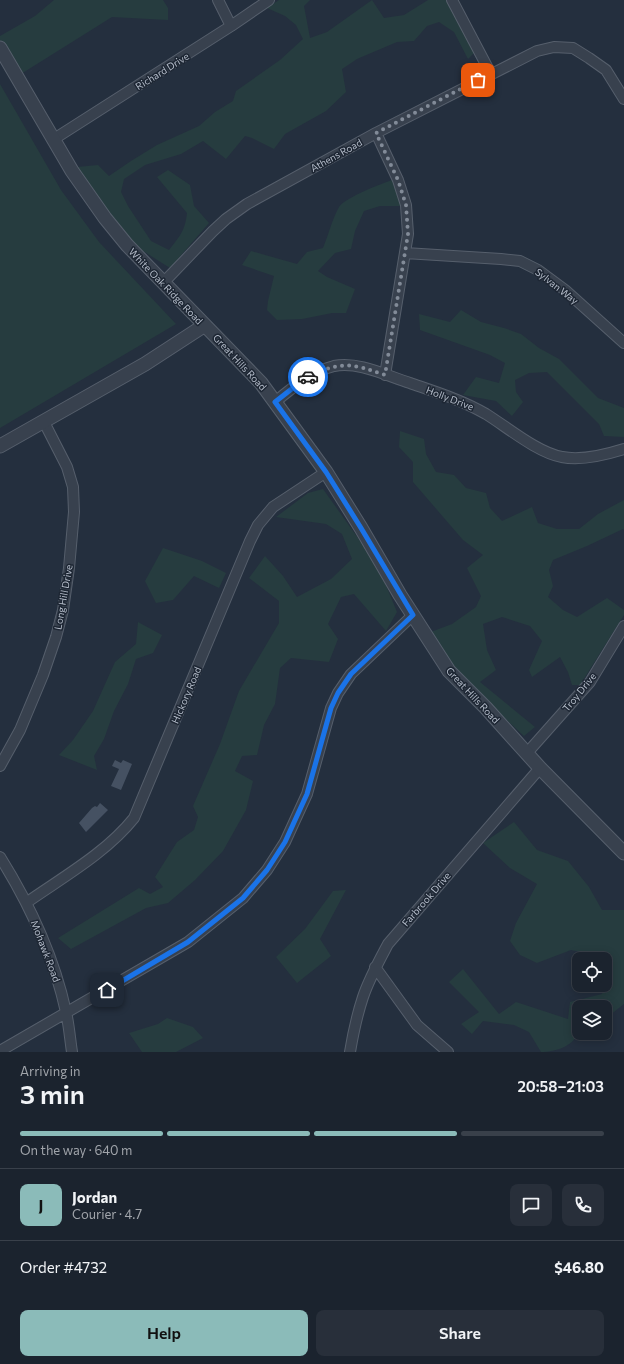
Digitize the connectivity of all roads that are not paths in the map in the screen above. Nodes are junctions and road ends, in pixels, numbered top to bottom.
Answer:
1 (218, 0) edge
2 (269, 0) edge
3 (452, 0) edge
4 (231, 26) junction
5 (0, 48) edge
6 (491, 74) junction
7 (624, 99) edge
8 (376, 133) junction
9 (54, 139) junction
10 (405, 253) junction
11 (163, 283) junction
12 (205, 325) junction
13 (624, 343) edge
14 (385, 375) junction
15 (275, 402) junction
16 (44, 422) junction
17 (0, 446) edge
18 (624, 449) edge
19 (326, 472) junction
20 (413, 615) junction
21 (624, 626) edge
22 (526, 753) junction
23 (0, 766) edge
24 (540, 768) junction
25 (624, 853) edge
26 (0, 857) edge
27 (26, 903) junction
28 (375, 967) junction
29 (67, 1014) junction
30 (0, 1051) edge
31 (72, 1052) edge
32 (350, 1052) edge
33 (448, 1052) edge

1 - 4 street
2 - 4 street, Richard Drive
3 - 6 street
4 - 9 street, Richard Drive
5 - 9 street, White Oak Ridge Road
6 - 7 street, Athens Road
6 - 8 street, Athens Road
8 - 10 street
8 - 11 street, Athens Road
9 - 11 street, White Oak Ridge Road
10 - 13 street, Sylvan Way
10 - 14 street
11 - 12 street, White Oak Ridge Road
12 - 15 street, Great Hills Road
12 - 16 street, White Oak Ridge Road
14 - 15 street, Holly Drive
14 - 18 street, Holly Drive
15 - 19 street, Great Hills Road
16 - 17 street, White Oak Ridge Road
16 - 23 street, Long Hill Drive
19 - 20 street, Great Hills Road
19 - 27 street, Hickory Road
20 - 22 street, Great Hills Road
20 - 29 street
21 - 22 street, Troy Drive
22 - 24 street, Great Hills Road
24 - 25 street, Great Hills Road
24 - 28 street, Farbrook Drive
26 - 27 street, Mohawk Road
27 - 29 street, Mohawk Road
28 - 32 street, Farbrook Drive
28 - 33 street
29 - 30 street
29 - 31 street, Mohawk Road

